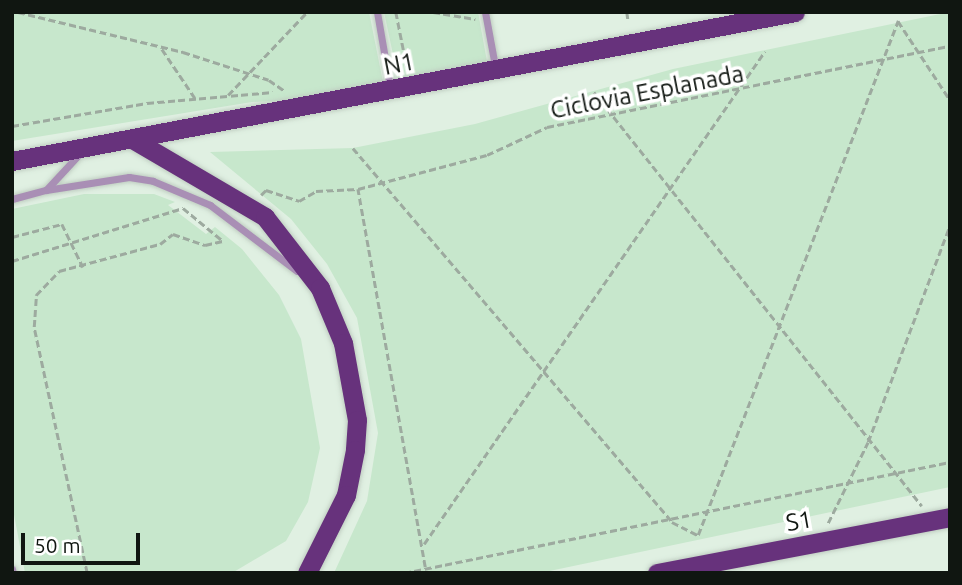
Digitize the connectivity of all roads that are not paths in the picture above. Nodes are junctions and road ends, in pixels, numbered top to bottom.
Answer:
1 (377, 12) edge
2 (485, 12) edge
3 (795, 12) edge
4 (496, 70) junction
5 (390, 91) junction
6 (134, 140) junction
7 (83, 150) junction
8 (12, 161) edge
9 (46, 190) junction
10 (12, 199) edge
11 (320, 288) junction
12 (941, 519) edge
13 (735, 558) junction
14 (312, 567) edge
15 (299, 573) edge
16 (657, 573) edge
17 (718, 573) edge

1 - 5 lane
2 - 4 lane
3 - 4 highway, N1
4 - 5 highway, N1
5 - 6 highway, N1
6 - 7 highway, N1
6 - 11 highway
7 - 8 highway, N1
7 - 9 lane
9 - 10 lane
9 - 11 lane
11 - 14 highway
12 - 13 highway, S1
13 - 16 highway, S1
13 - 17 lane
14 - 15 lane

